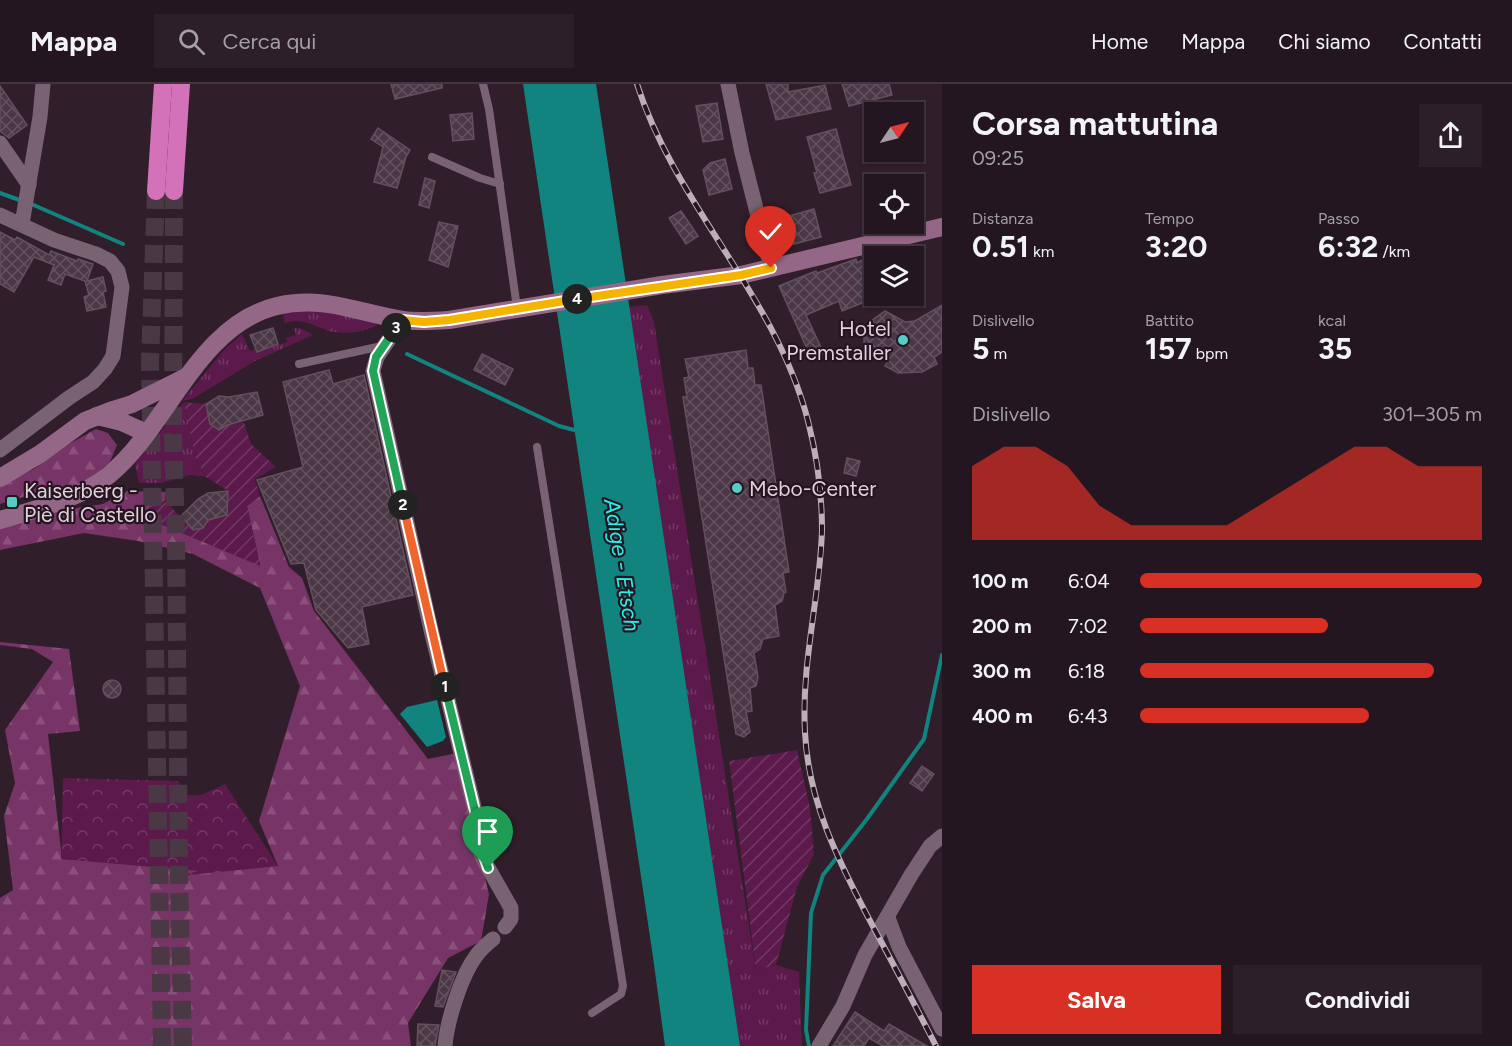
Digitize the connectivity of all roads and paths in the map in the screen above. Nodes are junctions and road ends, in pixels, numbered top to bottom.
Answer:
1 (43, 84) edge
2 (163, 84) edge
3 (181, 84) edge
4 (483, 84) edge
5 (728, 84) edge
6 (0, 143) edge
7 (432, 157) dead end
8 (500, 184) junction
9 (28, 190) junction
10 (0, 215) edge
11 (23, 217) junction
12 (942, 228) edge
13 (771, 268) junction
14 (518, 308) junction
15 (402, 320) junction
16 (383, 345) junction
17 (299, 364) dead end
18 (190, 375) junction
19 (132, 404) junction
20 (96, 416) junction
21 (122, 422) junction
22 (152, 426) junction
23 (537, 447) dead end
24 (0, 450) edge
25 (132, 451) junction
26 (0, 478) edge
27 (0, 520) edge
28 (942, 836) edge
29 (888, 918) junction
30 (505, 927) dead end
31 (493, 939) dead end
32 (592, 1013) dead end
33 (942, 1029) edge
34 (820, 1045) edge
35 (445, 1046) edge

1 - 9 street
2 - 3 highway
4 - 8 lane
5 - 13 street
6 - 9 street
7 - 8 lane
8 - 14 lane
9 - 11 street
10 - 11 street
11 - 24 street
12 - 13 main road
13 - 14 main road
14 - 15 main road
15 - 16 street
15 - 18 main road
16 - 17 lane
16 - 30 street
18 - 19 main road
18 - 22 main road
19 - 20 main road
19 - 22 main road
20 - 21 main road
20 - 26 main road
21 - 22 main road
21 - 25 main road
22 - 25 main road
23 - 32 lane
25 - 27 main road
28 - 29 street
29 - 33 street
29 - 34 street
31 - 35 street

